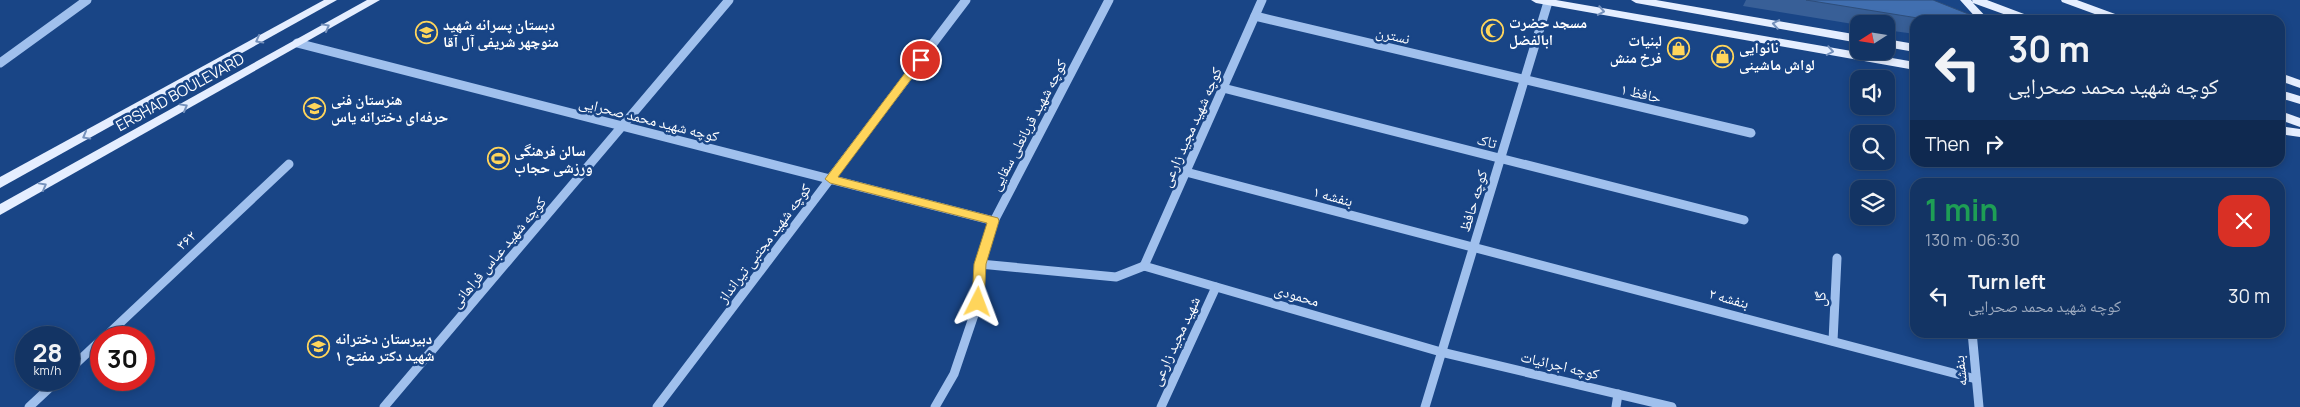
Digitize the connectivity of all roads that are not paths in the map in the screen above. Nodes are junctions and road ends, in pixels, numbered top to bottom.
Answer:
1 (87, 0) edge
2 (332, 0) edge
3 (375, 0) edge
4 (729, 0) edge
5 (966, 0) edge
6 (1109, 0) edge
7 (1262, 0) edge
8 (1536, 0) edge
9 (1636, 0) edge
10 (1965, 0) edge
11 (1977, 0) edge
12 (2066, 0) edge
13 (1548, 2) junction
14 (1979, 15) edge
15 (2018, 15) edge
16 (2108, 15) edge
17 (1255, 16) junction
18 (1850, 37) edge
19 (297, 44) junction
20 (1895, 45) edge
21 (1910, 47) edge
22 (0, 63) edge
23 (1910, 65) edge
24 (2285, 79) edge
25 (1524, 80) junction
26 (2300, 84) edge
27 (1223, 88) junction
28 (2285, 96) edge
29 (2300, 100) edge
30 (2285, 117) edge
31 (2300, 123) edge
32 (622, 126) junction
33 (2285, 131) edge
34 (1751, 133) dead end
35 (2300, 133) edge
36 (1500, 158) junction
37 (289, 164) dead end
38 (1186, 172) junction
39 (830, 179) junction
40 (0, 183) edge
41 (0, 210) edge
42 (1744, 220) dead end
43 (994, 221) junction
44 (1473, 247) junction
45 (1837, 258) dead end
46 (980, 264) junction
47 (1144, 266) junction
48 (1216, 287) junction
49 (116, 326) edge
50 (1973, 338) edge
51 (1832, 341) junction
52 (90, 350) edge
53 (1441, 352) junction
54 (80, 360) edge
55 (1976, 379) junction
56 (46, 391) edge
57 (1618, 394) junction
58 (29, 407) edge
59 (384, 407) edge
60 (657, 407) edge
61 (935, 407) edge
62 (1161, 407) edge
63 (1425, 407) edge
64 (1616, 407) edge
65 (1672, 407) edge
66 (1979, 407) edge

1 - 22 street
2 -> 40 main road, ERSHAD BOULEVARD
19 -> 3 main road, ERSHAD BOULEVARD
4 - 32 street, کوچه شهید عباس فراهانی
5 - 39 street, کوچه شهید مجتبی تیرانداز
6 - 43 street, کوچه شهید قربانعلی سقایی
7 - 17 street, کوچه شهید مجید زارعی
8 - 13 main road
18 -> 9 main road
10 - 14 main road
11 - 15 main road
12 - 16 main road
13 -> 23 main road
13 - 25 street, کوچه حافظ
17 - 25 street, نسترن
17 - 27 street, کوچه شهید مجید زارعی
19 - 32 street, کوچه شهید محمد صحرایی
41 -> 19 main road, ERSHAD BOULEVARD
20 - 21 main road
24 - 26 main road
25 - 34 street, حافظ ۱
25 - 36 street, کوچه حافظ
27 - 36 street, تاک
27 - 38 street, کوچه شهید مجید زارعی
28 - 29 main road
30 - 31 main road
32 - 39 street, کوچه شهید محمد صحرایی
32 - 59 street, کوچه شهید عباس فراهانی
33 - 35 main road
36 - 42 street, تاک
36 - 44 street, کوچه حافظ
37 - 49 street, ۳۶۲
38 - 44 street, بنفشه ۱
38 - 47 street, کوچه شهید مجید زارعی
39 - 43 street, کوچه شهید محمد صحرایی
39 - 60 street, کوچه شهید مجتبی تیرانداز
43 - 46 street, کوچه شهید قربانعلی سقایی
44 - 51 street, بنفشه ۲
44 - 53 street, کوچه حافظ
45 - 51 street, گل
46 - 47 street
46 - 61 street, کوچه شهید قربانعلی سقایی
47 - 48 street, محمودی
48 - 53 street, محمودی
48 - 62 street, شهید مجید زارعی
50 - 55 street, بنفشه
51 - 55 street, بنفشه ۲
52 - 54 street, ۳۶۲
53 - 57 street, کوچه اجرائیات
53 - 63 street, کوچه حافظ
55 - 66 street, بنفشه
56 - 58 street
57 - 64 street
57 - 65 street, کوچه اجرائیات

